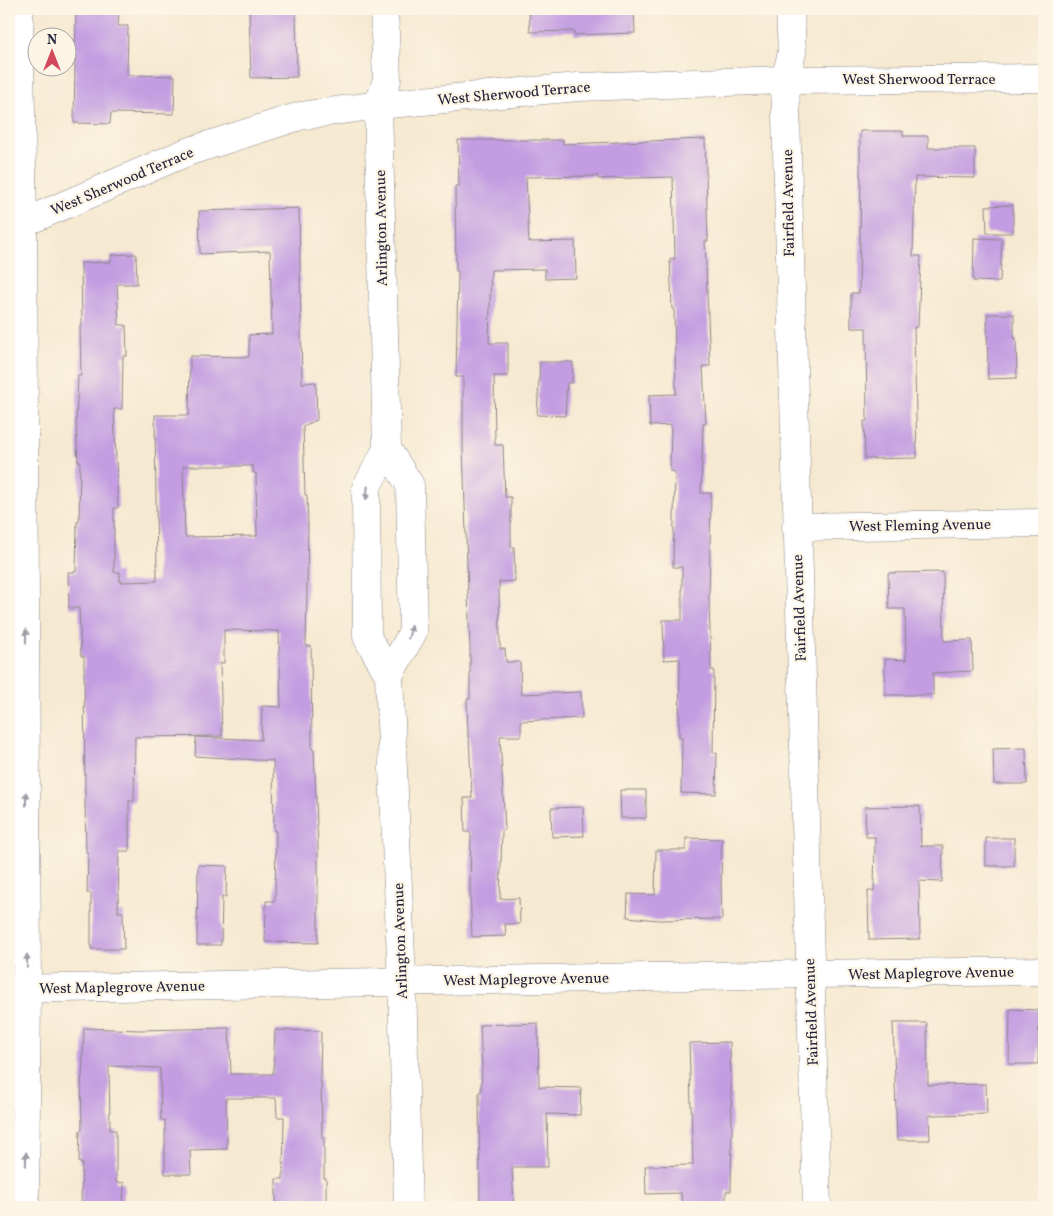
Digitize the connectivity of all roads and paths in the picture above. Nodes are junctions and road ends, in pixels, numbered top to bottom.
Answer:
1 (18, 9) edge
2 (384, 9) edge
3 (790, 9) edge
4 (1044, 78) edge
5 (785, 80) junction
6 (378, 105) junction
7 (16, 228) edge
8 (387, 450) junction
9 (1044, 523) edge
10 (796, 527) junction
11 (389, 675) junction
12 (1044, 971) edge
13 (810, 974) junction
14 (402, 981) junction
15 (18, 989) edge
16 (25, 1207) edge
17 (408, 1207) edge
18 (816, 1207) edge

1 - 7 street
2 - 6 street, Arlington Avenue
3 - 5 street, Fairfield Avenue
4 - 5 street, West Sherwood Terrace
5 - 6 street, West Sherwood Terrace
5 - 10 street, Fairfield Avenue
6 - 7 street, West Sherwood Terrace
6 - 8 street, Arlington Avenue
15 -> 7 street
8 -> 11 street, Arlington Avenue
11 -> 8 street
9 - 10 street, West Fleming Avenue
10 - 13 street, Fairfield Avenue
11 - 14 street, Arlington Avenue
12 - 13 street, West Maplegrove Avenue
13 - 14 street, West Maplegrove Avenue
13 - 18 street, Fairfield Avenue
14 - 15 street, West Maplegrove Avenue
14 - 17 street, Arlington Avenue
16 -> 15 street

